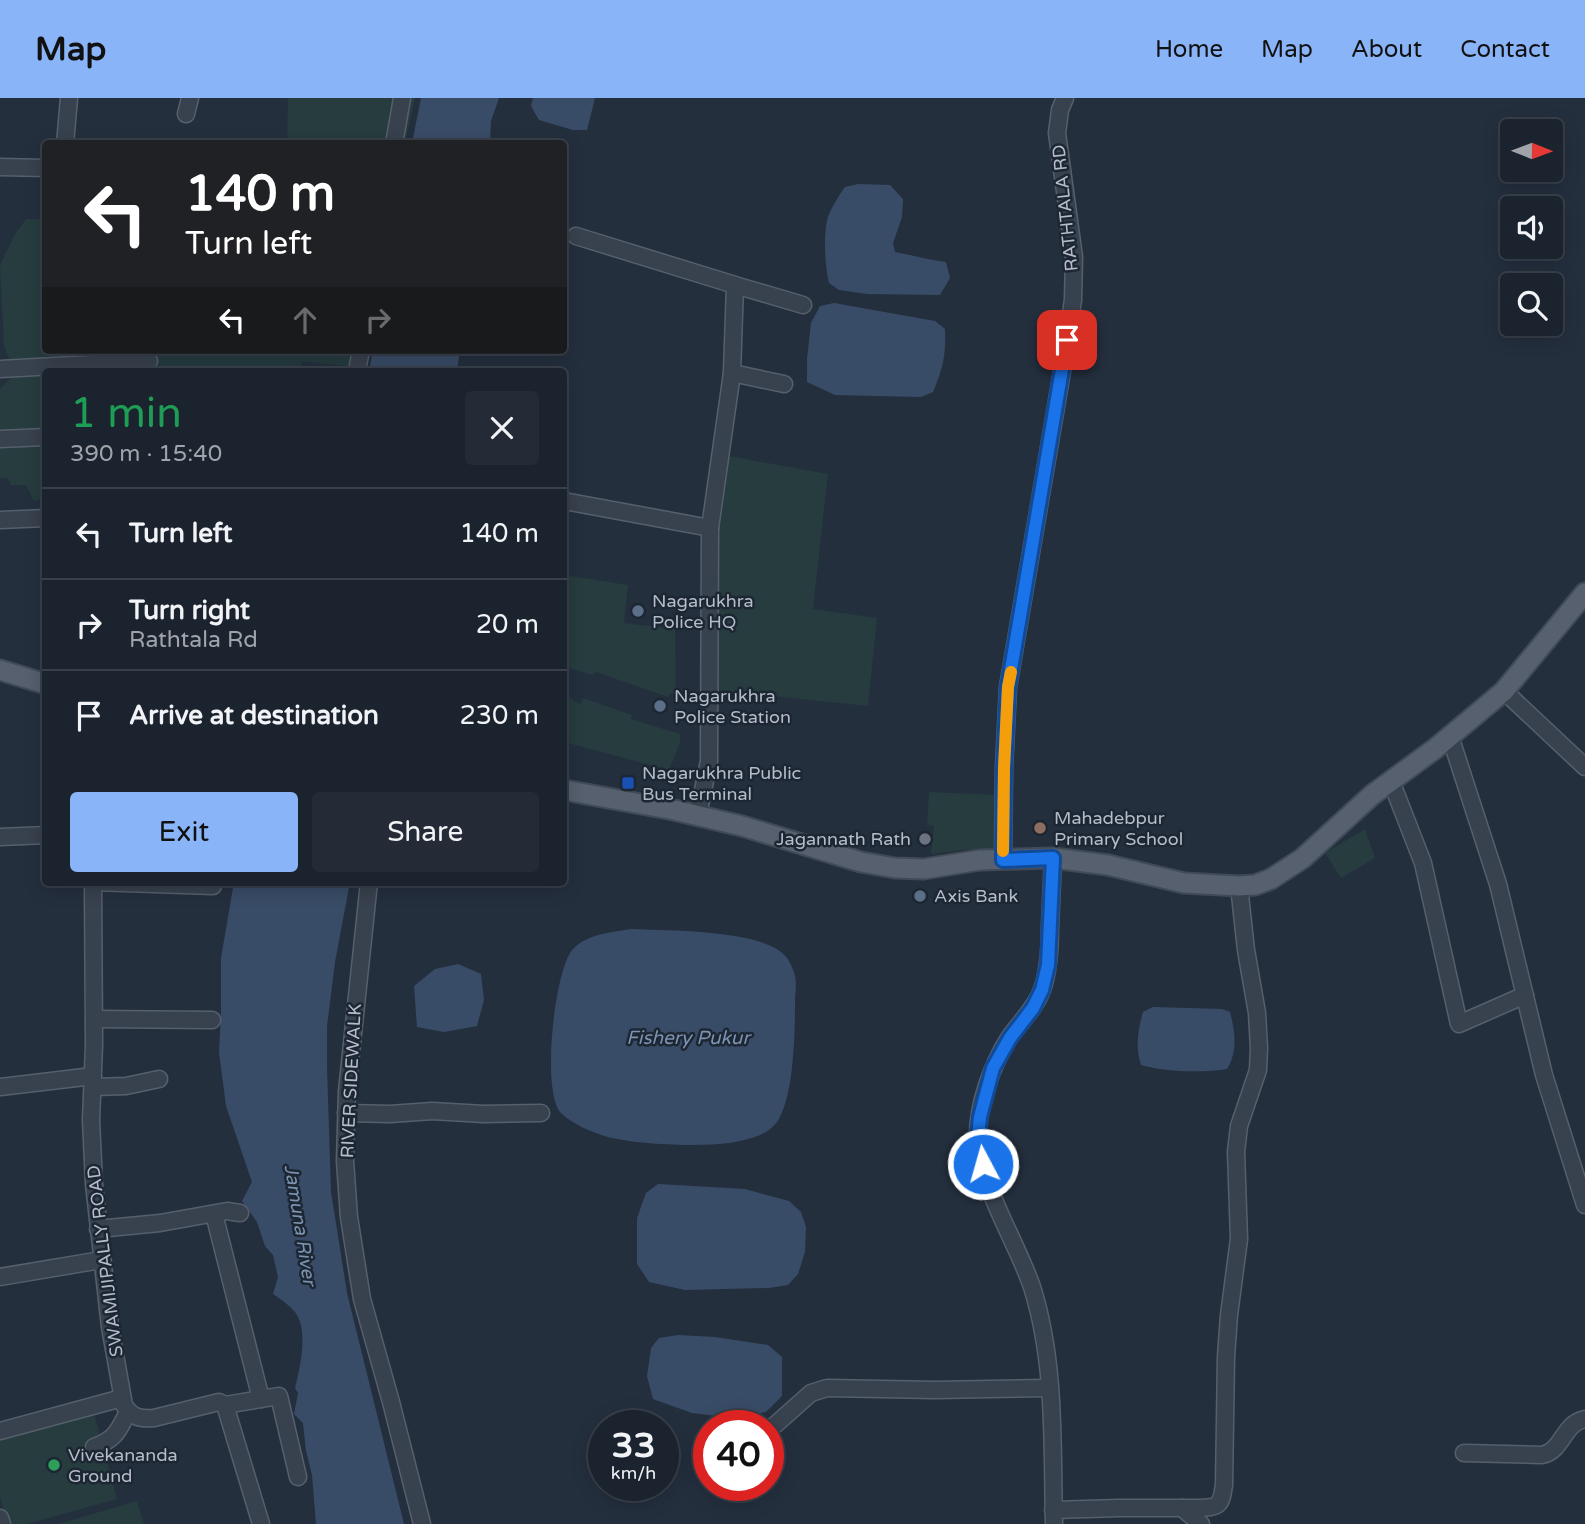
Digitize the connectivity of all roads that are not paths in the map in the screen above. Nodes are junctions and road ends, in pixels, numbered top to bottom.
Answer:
1 (69, 98) edge
2 (402, 98) edge
3 (1065, 98) edge
4 (65, 140) edge
5 (395, 140) edge
6 (0, 167) edge
7 (42, 168) edge
8 (576, 236) dead end
9 (734, 285) junction
10 (803, 305) dead end
11 (149, 361) dead end
12 (0, 369) edge
13 (732, 373) junction
14 (784, 384) dead end
15 (42, 437) edge
16 (0, 439) edge
17 (567, 502) edge
18 (42, 518) edge
19 (0, 520) edge
20 (710, 528) junction
21 (1585, 593) edge
22 (0, 670) edge
23 (42, 683) edge
24 (1504, 691) junction
25 (1450, 736) junction
26 (1585, 767) edge
27 (1391, 781) junction
28 (567, 790) edge
29 (698, 816) junction
30 (42, 835) edge
31 (0, 836) edge
32 (1053, 858) junction
33 (1003, 860) junction
34 (93, 886) edge
35 (369, 886) edge
36 (1239, 886) junction
37 (1525, 995) junction
38 (94, 1019) junction
39 (212, 1020) dead end
40 (159, 1079) dead end
41 (93, 1081) junction
42 (0, 1087) edge
43 (346, 1113) junction
44 (541, 1113) dead end
45 (1585, 1205) edge
46 (240, 1213) dead end
47 (214, 1214) junction
48 (98, 1229) junction
49 (102, 1260) junction
50 (0, 1277) edge
51 (1050, 1388) junction
52 (261, 1399) junction
53 (125, 1405) junction
54 (225, 1405) junction
55 (784, 1417) edge
56 (1585, 1419) edge
57 (0, 1431) edge
58 (94, 1447) dead end
59 (1464, 1452) dead end
60 (298, 1477) dead end
61 (1182, 1508) junction
62 (1054, 1517) edge
63 (0, 1518) edge
64 (2, 1524) edge
65 (261, 1524) edge
66 (422, 1524) edge
67 (1200, 1524) edge

1 - 4 street
2 - 5 street
3 - 33 street, RATHTALA RD
6 - 7 street
8 - 9 street
9 - 10 street
9 - 13 street
11 - 12 street
13 - 14 street
13 - 20 street
15 - 16 street
17 - 20 street
18 - 19 street
20 - 29 street
21 - 24 main road
22 - 23 main road
24 - 25 main road
24 - 26 street
25 - 27 main road
25 - 37 street
27 - 36 main road
27 - 37 street
28 - 29 main road
29 - 33 main road
30 - 31 street
32 - 33 main road
32 - 36 main road
32 - 51 street
34 - 38 street, SWAMIJIPALLY ROAD
35 - 43 street, RIVER SIDEWALK
36 - 61 street
37 - 45 street
38 - 39 street
38 - 41 street, SWAMIJIPALLY ROAD
40 - 41 street
41 - 42 street
41 - 48 street, SWAMIJIPALLY ROAD
43 - 44 street
43 - 66 street, RIVER SIDEWALK
46 - 47 street
47 - 48 street
47 - 52 street
48 - 49 street, SWAMIJIPALLY ROAD
49 - 50 street
49 - 53 street, SWAMIJIPALLY ROAD
51 - 55 street
51 - 62 street
52 - 54 street
52 - 60 street
53 - 54 street
53 - 57 street
53 - 58 street
54 - 65 street
56 - 59 street
61 - 62 street
61 - 67 street
63 - 64 street

